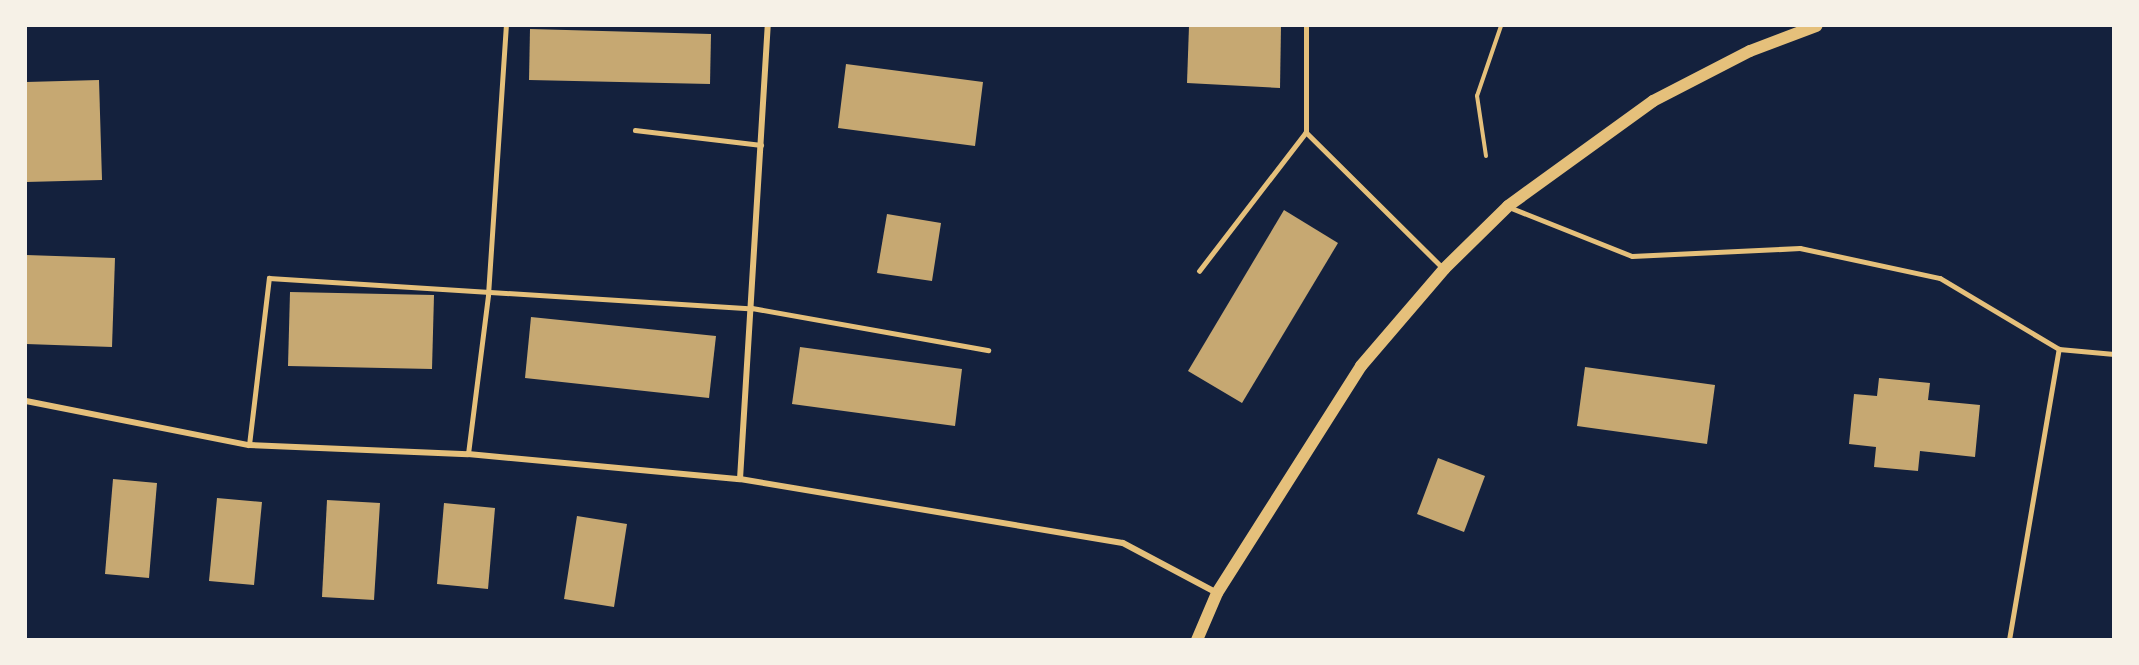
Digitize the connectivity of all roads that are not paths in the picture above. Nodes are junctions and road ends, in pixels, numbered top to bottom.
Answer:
1 (506, 26) edge
2 (768, 26) edge
3 (1306, 26) edge
4 (1815, 26) edge
5 (635, 130) dead end
6 (1306, 132) junction
7 (761, 145) junction
8 (1508, 206) junction
9 (1444, 269) junction
10 (1199, 271) dead end
11 (488, 295) junction
12 (752, 308) junction
13 (2060, 349) junction
14 (988, 350) dead end
15 (2114, 354) edge
16 (26, 401) edge
17 (249, 445) junction
18 (468, 454) junction
19 (740, 479) junction
20 (1217, 593) junction
21 (1197, 639) edge
22 (2009, 639) edge

1 - 11 lane
2 - 7 street
3 - 6 lane
4 - 8 main road
5 - 7 lane
6 - 9 lane
6 - 10 lane
7 - 12 street
8 - 9 main road
8 - 13 lane
9 - 20 main road
11 - 12 lane
11 - 17 lane
11 - 18 lane
12 - 14 lane
12 - 19 street
13 - 15 lane
13 - 22 lane
16 - 17 street
17 - 18 street
18 - 19 street
19 - 20 street
20 - 21 main road

